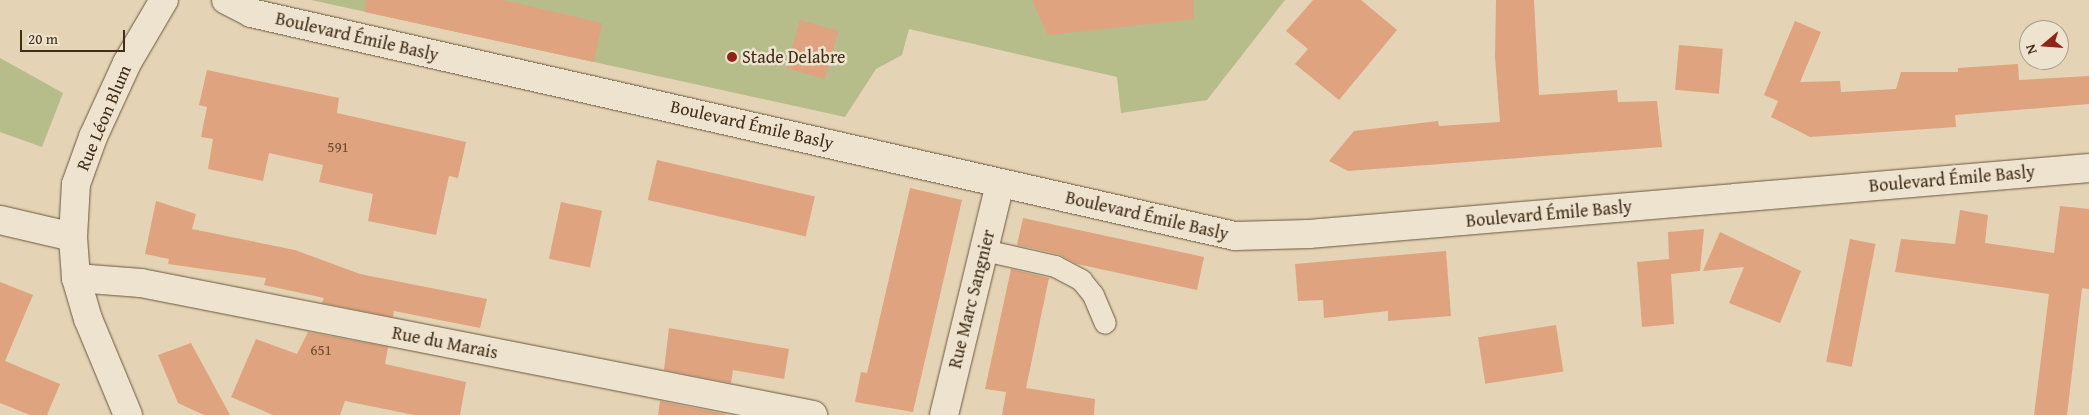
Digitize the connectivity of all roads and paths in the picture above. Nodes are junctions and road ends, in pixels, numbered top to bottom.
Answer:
1 (164, 0) edge
2 (226, 0) edge
3 (2089, 168) edge
4 (1000, 184) junction
5 (0, 220) edge
6 (73, 237) junction
7 (984, 250) junction
8 (76, 278) junction
9 (1105, 322) dead end
10 (128, 415) edge
11 (813, 415) edge
12 (944, 415) edge

1 - 6 street, Rue Léon Blum
2 - 4 street, Boulevard Émile Basly
3 - 4 street, Boulevard Émile Basly
4 - 7 street, Rue Marc Sangnier
5 - 6 street
6 - 8 street, Rue Léon Blum
7 - 9 lane
7 - 12 street, Rue Marc Sangnier
8 - 10 street, Rue Léon Blum
8 - 11 street, Rue du Marais

